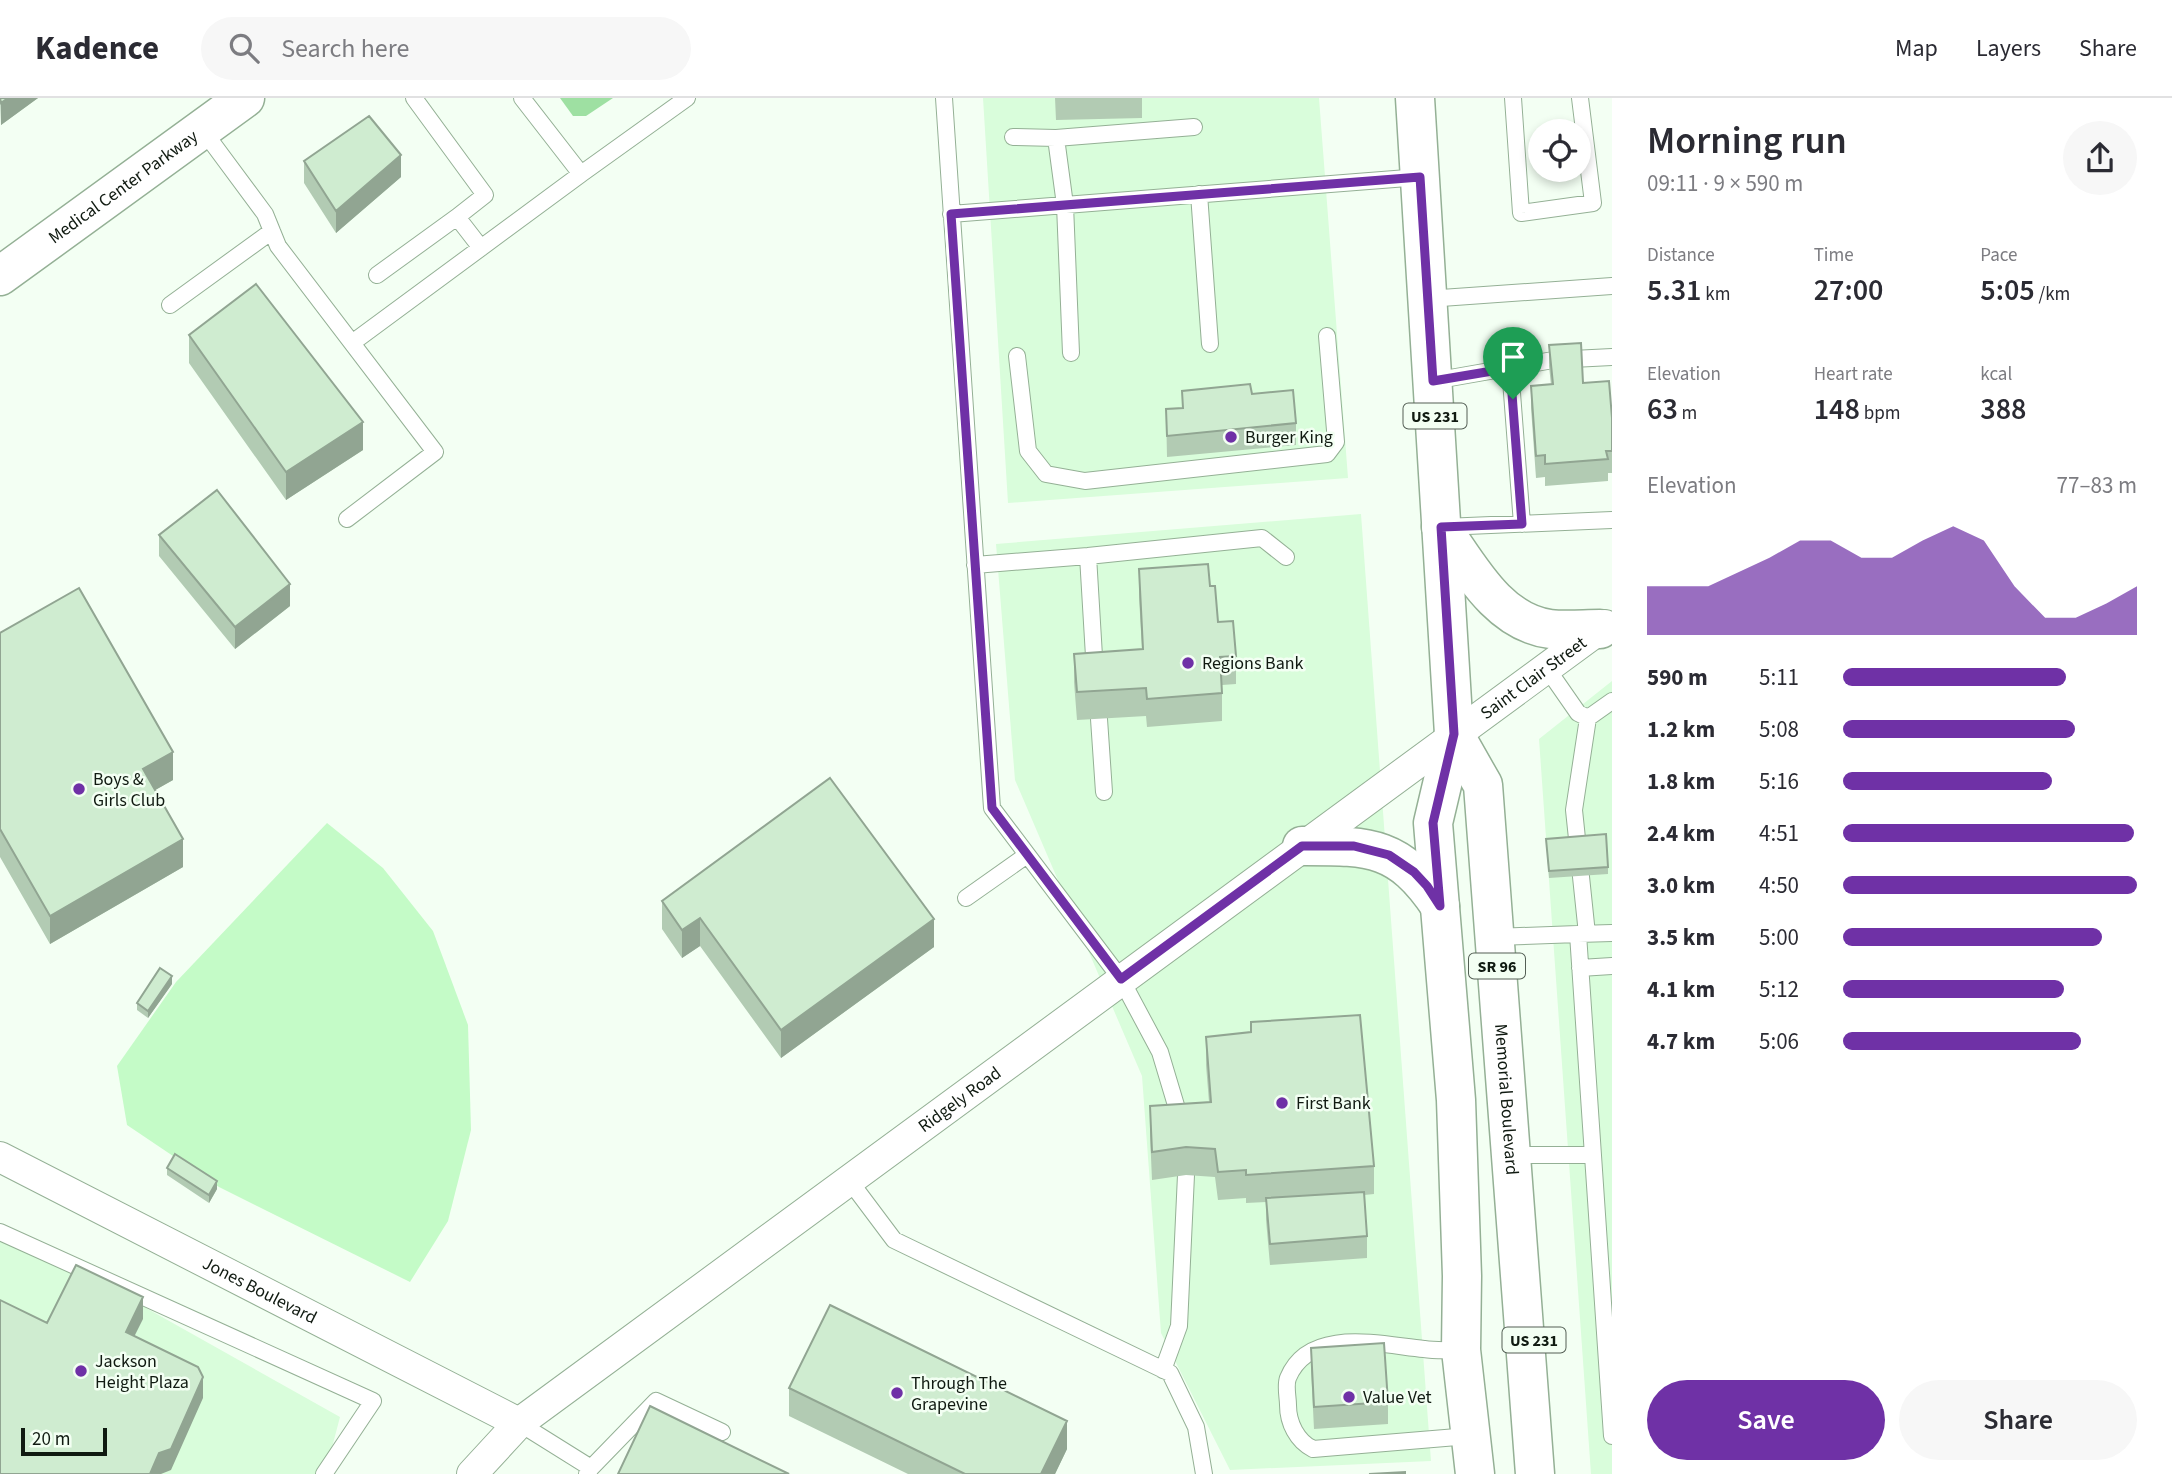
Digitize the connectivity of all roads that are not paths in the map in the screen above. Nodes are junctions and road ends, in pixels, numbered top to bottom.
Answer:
1 (245, 98) edge
2 (414, 98) edge
3 (522, 98) edge
4 (687, 98) edge
5 (943, 98) edge
6 (1415, 98) edge
7 (1513, 98) edge
8 (1580, 98) edge
9 (1194, 127) dead end
10 (202, 129) junction
11 (1013, 137) dead end
12 (1056, 138) junction
13 (581, 174) junction
14 (1420, 177) junction
15 (1199, 194) junction
16 (1065, 205) junction
17 (951, 214) junction
18 (457, 217) junction
19 (272, 231) junction
20 (481, 248) junction
21 (377, 275) dead end
22 (0, 276) edge
23 (1612, 286) edge
24 (1427, 299) junction
25 (170, 305) dead end
26 (1327, 336) dead end
27 (352, 343) junction
28 (1210, 344) dead end
29 (1071, 353) dead end
30 (1017, 356) dead end
31 (1612, 357) edge
32 (1510, 368) junction
33 (1433, 381) junction
34 (347, 519) dead end
35 (1612, 520) edge
36 (1522, 524) junction
37 (1441, 527) junction
38 (1088, 556) junction
39 (1286, 557) dead end
40 (975, 565) junction
41 (1606, 625) edge
42 (1546, 667) junction
43 (1096, 680) edge
44 (1612, 701) edge
45 (1588, 718) junction
46 (1099, 719) edge
47 (1454, 734) junction
48 (1104, 792) dead end
49 (1302, 846) junction
50 (1027, 855) junction
51 (965, 898) dead end
52 (1440, 906) junction
53 (1612, 933) edge
54 (1582, 934) junction
55 (1495, 937) junction
56 (1612, 966) edge
57 (1580, 968) junction
58 (1121, 979) junction
59 (1184, 1131) edge
60 (1511, 1155) junction
61 (1592, 1155) junction
62 (0, 1157) edge
63 (1186, 1175) edge
64 (849, 1180) junction
65 (1515, 1205) junction
66 (0, 1232) edge
67 (1461, 1350) junction
68 (1163, 1370) junction
69 (519, 1423) junction
70 (722, 1432) dead end
71 (1612, 1436) edge
72 (1456, 1456) edge
73 (589, 1471) edge
74 (324, 1474) edge
75 (472, 1474) edge
76 (1205, 1474) edge
77 (1475, 1474) edge
78 (1535, 1474) edge
79 (1553, 1474) edge

1 - 10 main road, Medical Center Parkway
2 - 18 lane
3 - 13 lane
4 - 13 lane
5 - 17 lane
6 - 14 main road, Memorial Boulevard / US 231
7 - 8 lane
9 - 12 lane
10 - 19 lane
10 - 22 main road, Medical Center Parkway
11 - 12 lane
12 - 16 lane
13 - 20 lane
14 - 15 lane
14 - 24 main road, Memorial Boulevard / US 231
15 - 16 lane
15 - 28 lane
16 - 17 lane
16 - 29 lane
17 - 40 lane
18 - 20 lane
18 - 21 lane
19 - 25 lane
19 - 27 lane
20 - 27 lane
23 - 24 lane
24 - 33 main road, Memorial Boulevard / US 231
26 - 30 lane
27 - 34 lane
31 - 32 lane
32 - 33 lane
32 - 36 lane
33 - 37 main road, Memorial Boulevard / US 231
35 - 36 lane
36 - 37 lane
37 - 41 main road
37 - 47 main road, Memorial Boulevard / US 231
38 - 39 lane
38 - 40 lane
38 - 43 lane
40 - 50 lane
41 - 42 street, Saint Clair Street
42 - 45 lane
42 - 47 street, Saint Clair Street
44 - 45 lane
45 - 54 lane
46 - 48 lane
47 - 49 street, Ridgely Road
47 - 52 main road, Memorial Boulevard / SR 96
47 - 55 main road, Memorial Boulevard / SR 96
49 - 52 main road
49 - 58 street, Ridgely Road
50 - 51 lane
50 - 58 lane
52 - 67 main road, Memorial Boulevard / SR 96
53 - 54 lane
54 - 55 lane
54 - 57 lane
55 - 60 main road, Memorial Boulevard / SR 96
56 - 57 lane
57 - 61 lane
58 - 59 lane
58 - 64 street, Ridgely Road
60 - 61 lane
60 - 65 main road, Memorial Boulevard / SR 96
61 - 71 lane
62 - 69 street, Jones Boulevard
63 - 68 lane
64 - 68 lane
64 - 69 street, Ridgely Road
65 - 78 main road, Memorial Boulevard / SR 96
65 - 79 main road, US 231
66 - 74 lane
67 - 72 main road
67 - 72 lane
67 - 77 main road, Memorial Boulevard / SR 96
68 - 76 lane
69 - 73 lane
69 - 75 street, Ridgely Road
70 - 73 lane

